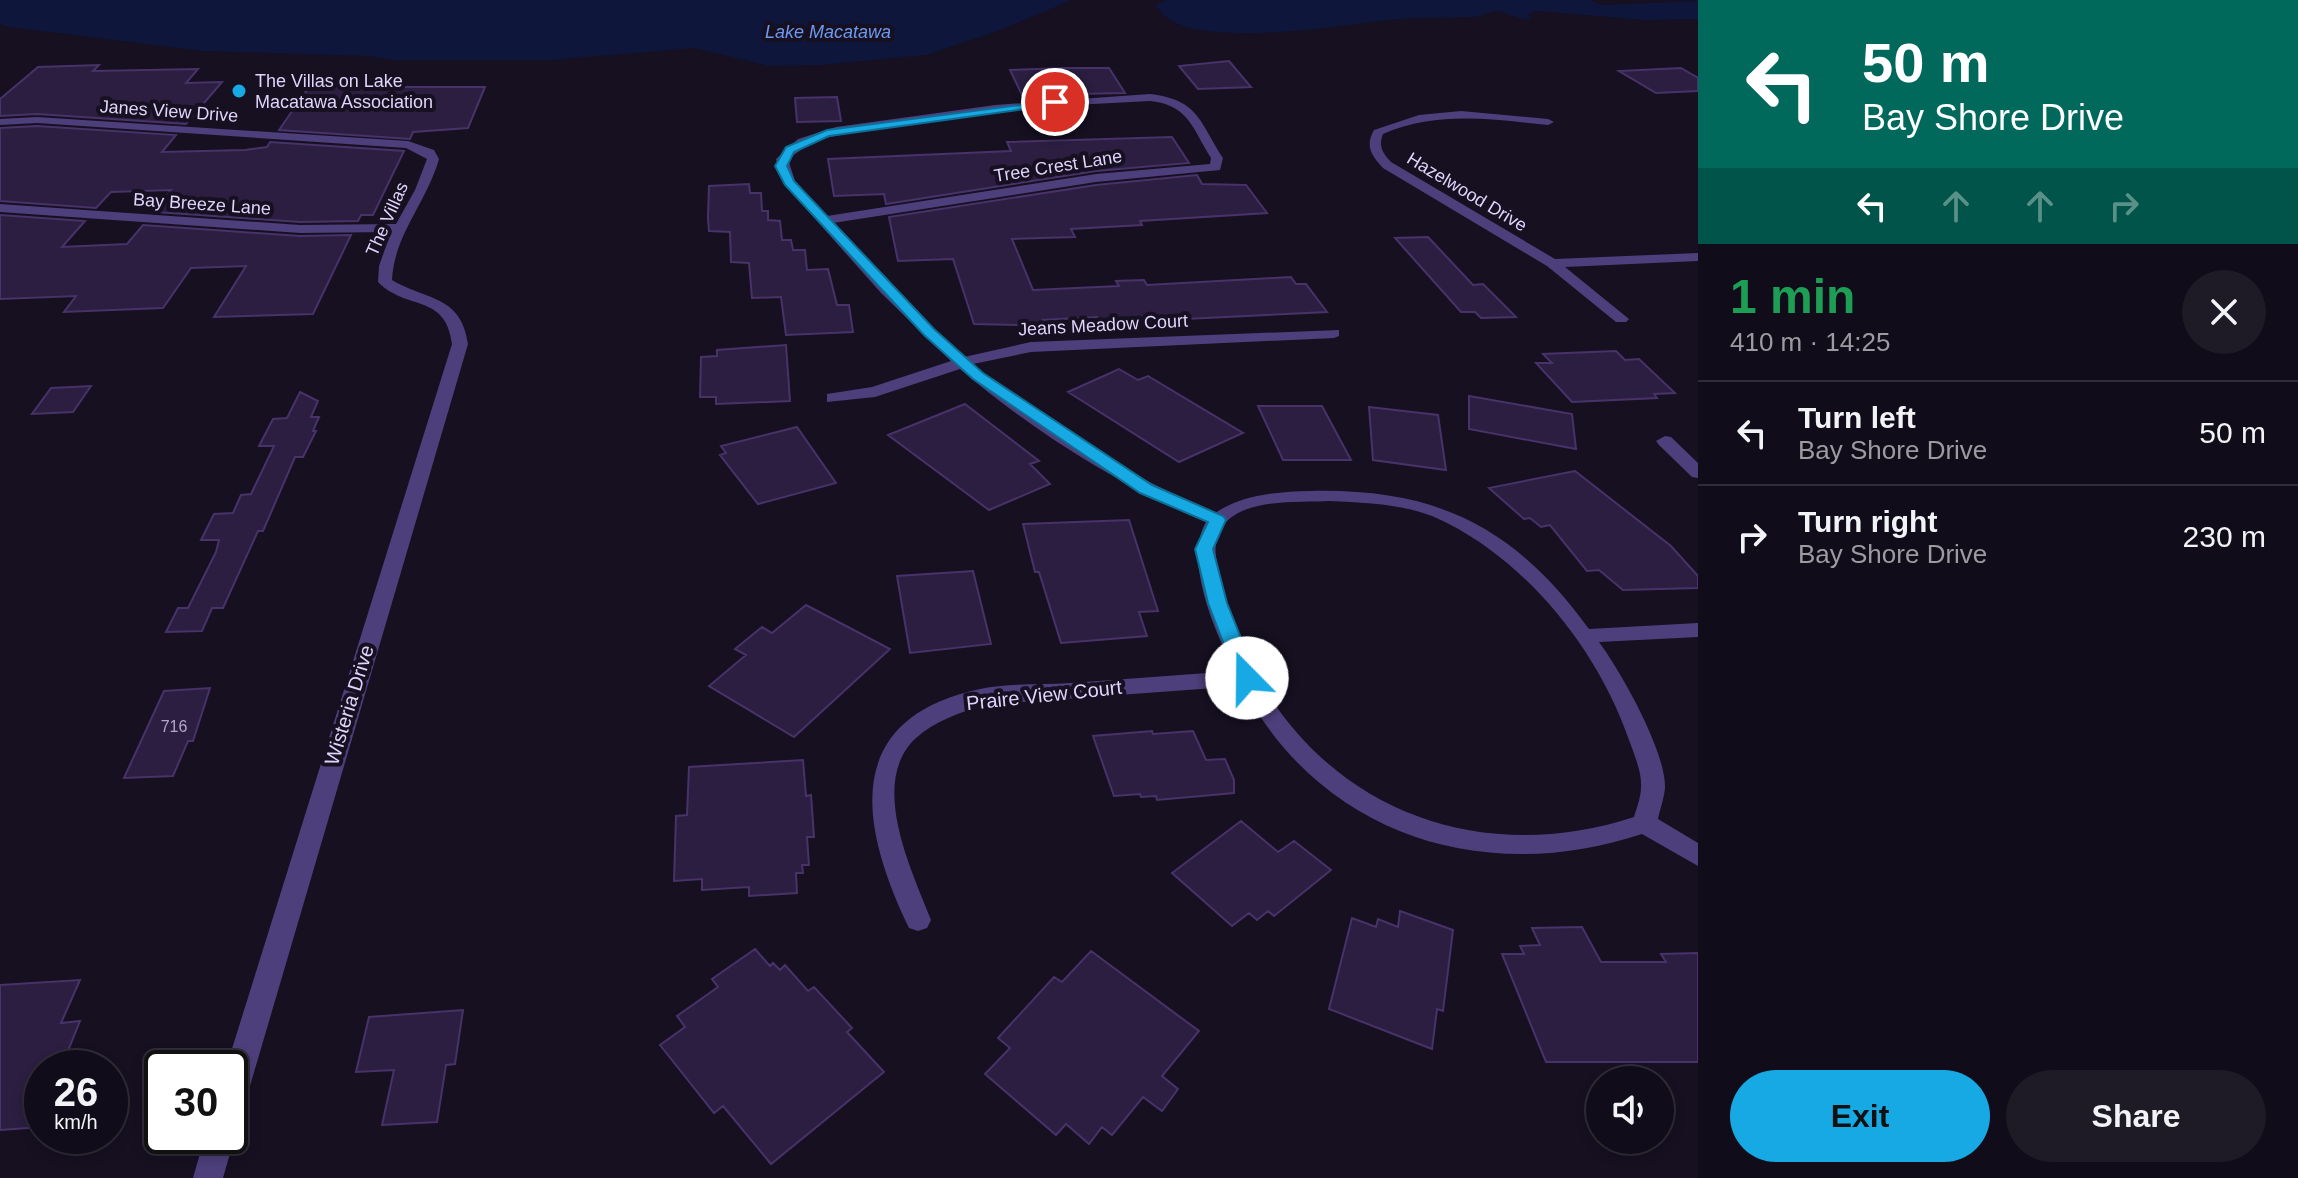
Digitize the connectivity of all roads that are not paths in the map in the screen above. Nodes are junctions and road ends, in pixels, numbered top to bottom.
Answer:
1 (0, 122) edge
2 (1548, 122) dead end
3 (430, 153) joint
4 (0, 208) edge
5 (825, 220) junction
6 (401, 228) junction
7 (1698, 257) edge
8 (1552, 263) junction
9 (448, 309) joint
10 (1621, 319) dead end
11 (1334, 333) dead end
12 (963, 363) junction
13 (833, 398) dead end
14 (1665, 441) dead end
15 (1698, 473) edge
16 (1217, 520) junction
17 (1698, 630) edge
18 (1582, 636) junction
19 (1247, 678) junction
20 (1645, 823) junction
21 (1698, 856) edge
22 (918, 920) dead end
23 (246, 1050) edge
24 (215, 1154) edge
25 (208, 1178) edge

1 - 3 street, Janes View Drive
2 - 8 street, Hazelwood Drive
3 - 6 street, The Villas
4 - 6 street, Bay Breeze Lane
5 - 5 street, Tree Crest Lane
5 - 12 street
6 - 9 street, The Villas
7 - 8 street
8 - 10 street, Hazelwood Drive
9 - 23 street, Wisteria Drive
11 - 12 street, Jeans Meadow Court
12 - 13 street, Jeans Meadow Court
12 - 16 street
14 - 15 street
16 - 18 street
16 - 19 street
17 - 18 street
18 - 20 street
19 - 20 street
19 - 22 street, Praire View Court
20 - 21 street
24 - 25 street

